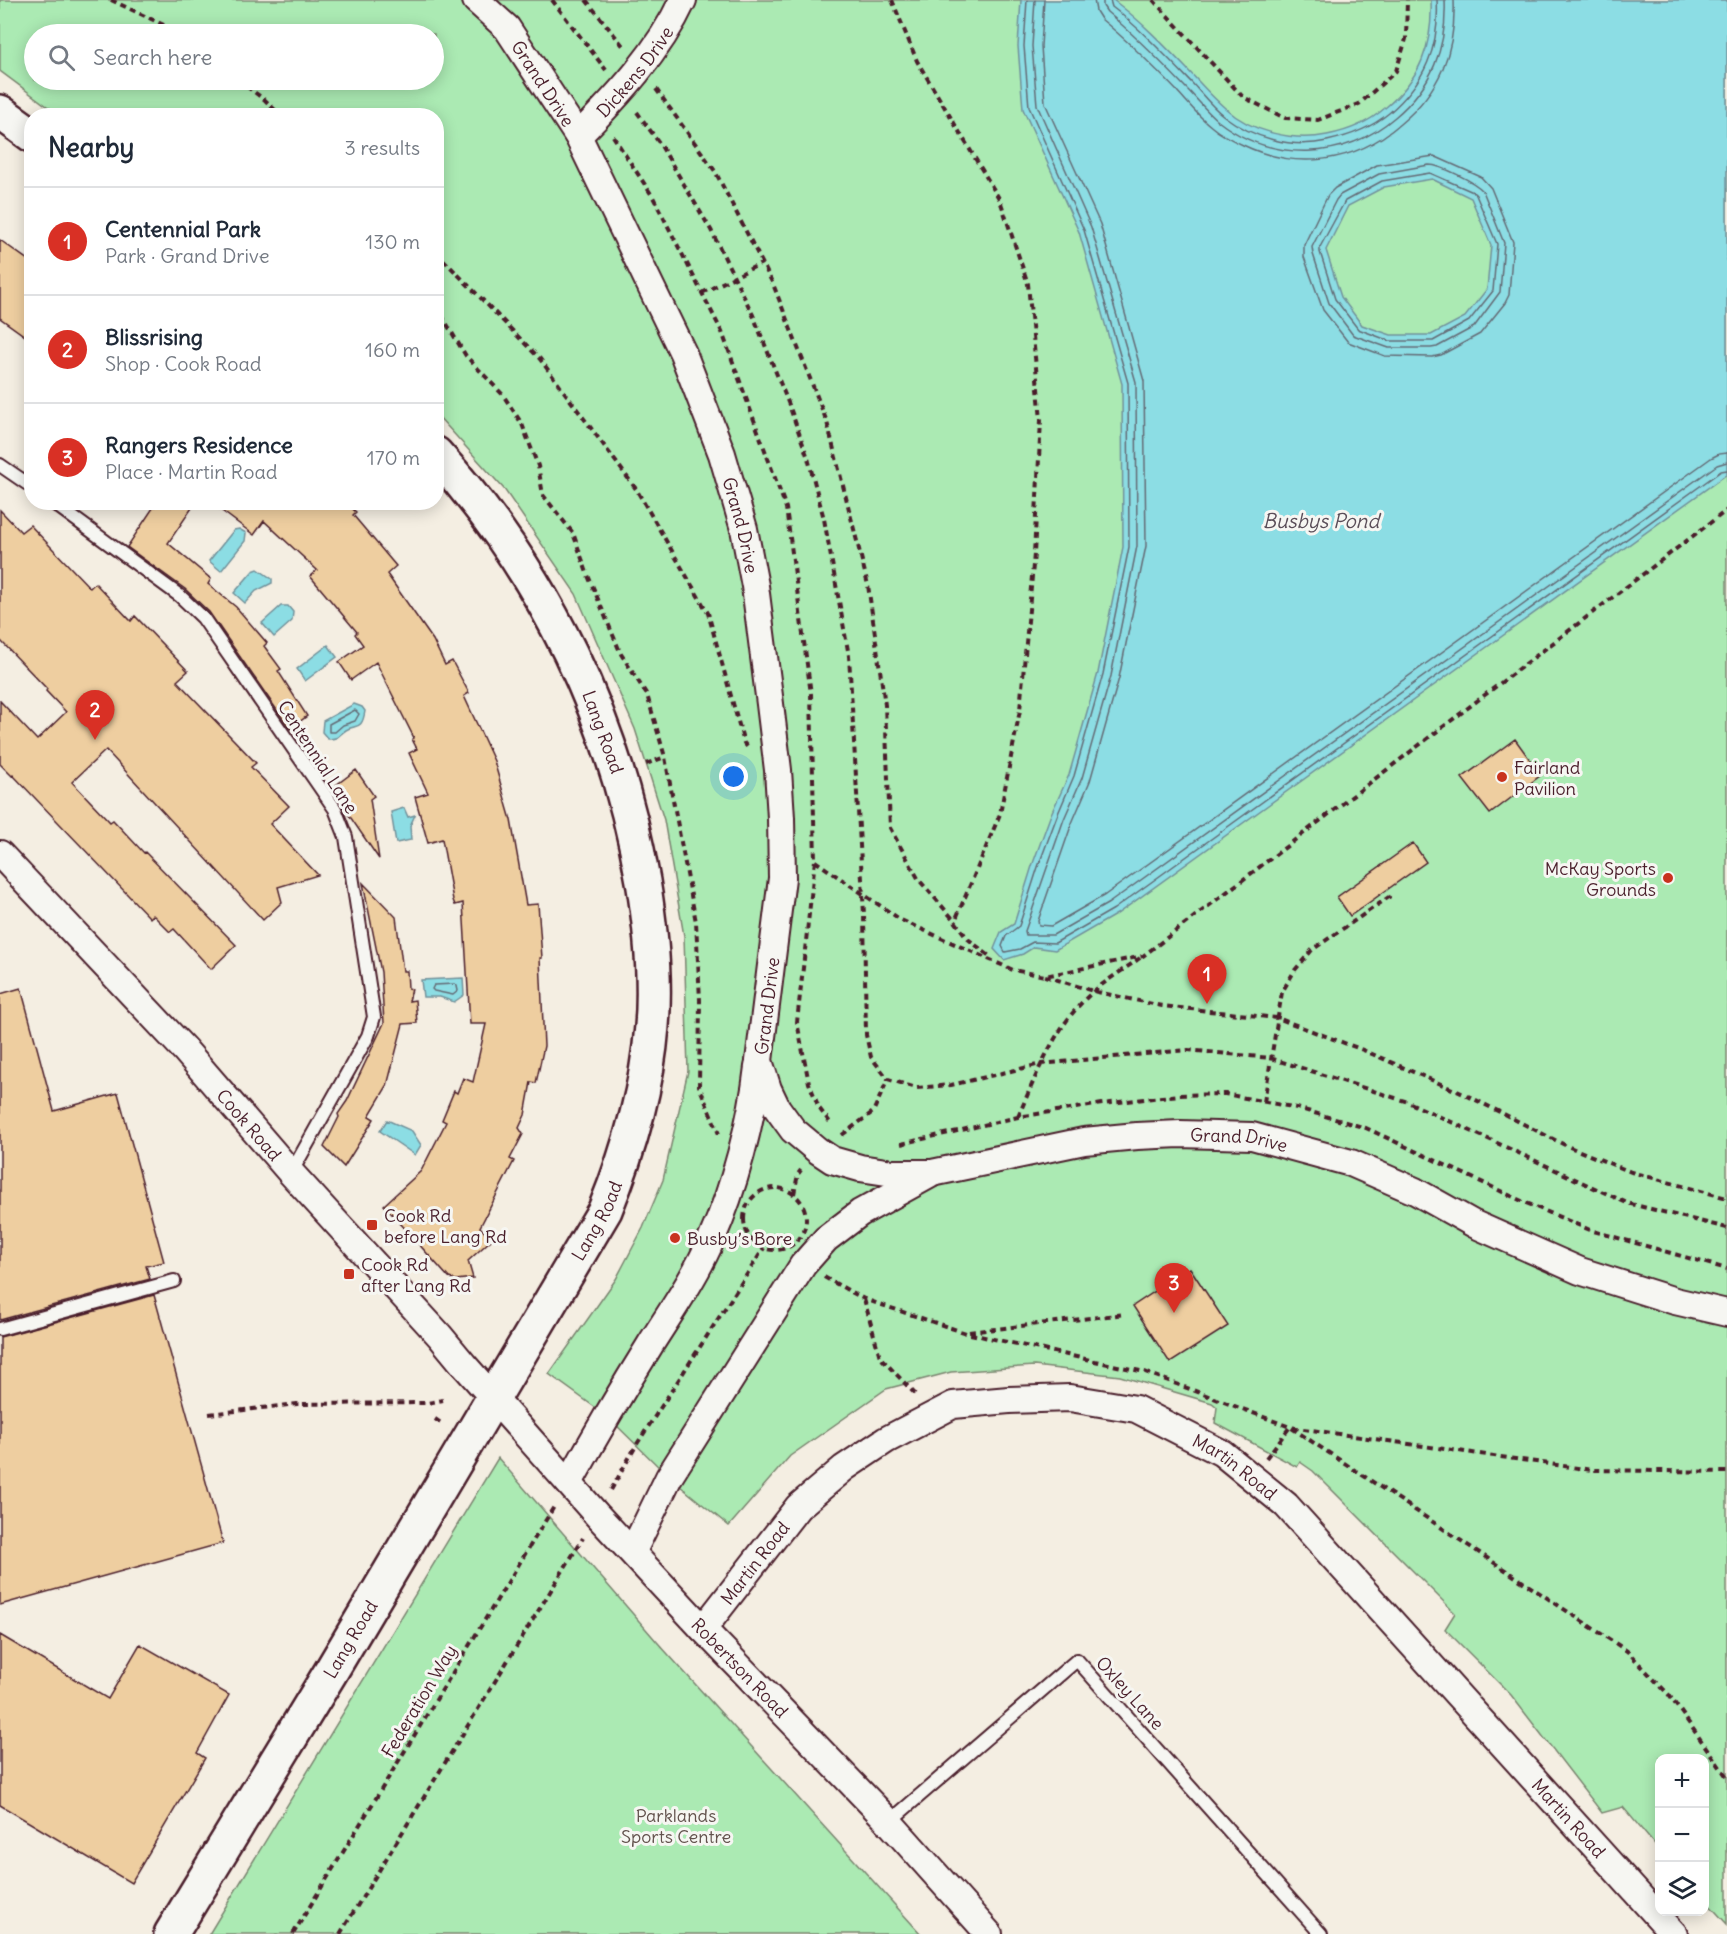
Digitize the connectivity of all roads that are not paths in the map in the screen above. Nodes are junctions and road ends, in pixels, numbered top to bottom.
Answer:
1 (476, 0) edge
2 (683, 0) edge
3 (0, 112) edge
4 (24, 129) edge
5 (578, 136) junction
6 (444, 463) edge
7 (0, 465) edge
8 (24, 482) edge
9 (63, 510) edge
10 (0, 854) edge
11 (759, 1061) junction
12 (291, 1173) junction
13 (932, 1173) junction
14 (174, 1281) dead end
15 (1727, 1313) edge
16 (0, 1329) edge
17 (493, 1398) junction
18 (569, 1483) junction
19 (633, 1551) junction
20 (703, 1629) junction
21 (889, 1822) junction
22 (171, 1934) edge
23 (988, 1934) edge
24 (1321, 1934) edge
25 (1674, 1934) edge

1 - 5 street, Grand Drive
2 - 5 street, Dickens Drive
3 - 4 street
5 - 11 street, Grand Drive
6 - 17 street, Lang Road
7 - 8 lane
9 - 12 lane, Centennial Lane
10 - 12 street, Cook Road
11 - 13 street, Grand Drive
11 - 18 street
12 - 17 street, Cook Road
13 - 15 street, Grand Drive
13 - 19 street
14 - 16 lane
17 - 18 street, Robertson Road
17 - 22 street, Lang Road
18 - 19 street, Robertson Road
19 - 20 street, Robertson Road
20 - 21 street, Robertson Road
20 - 25 street, Martin Road
21 - 23 street, Robertson Road
21 - 24 lane, Oxley Lane

